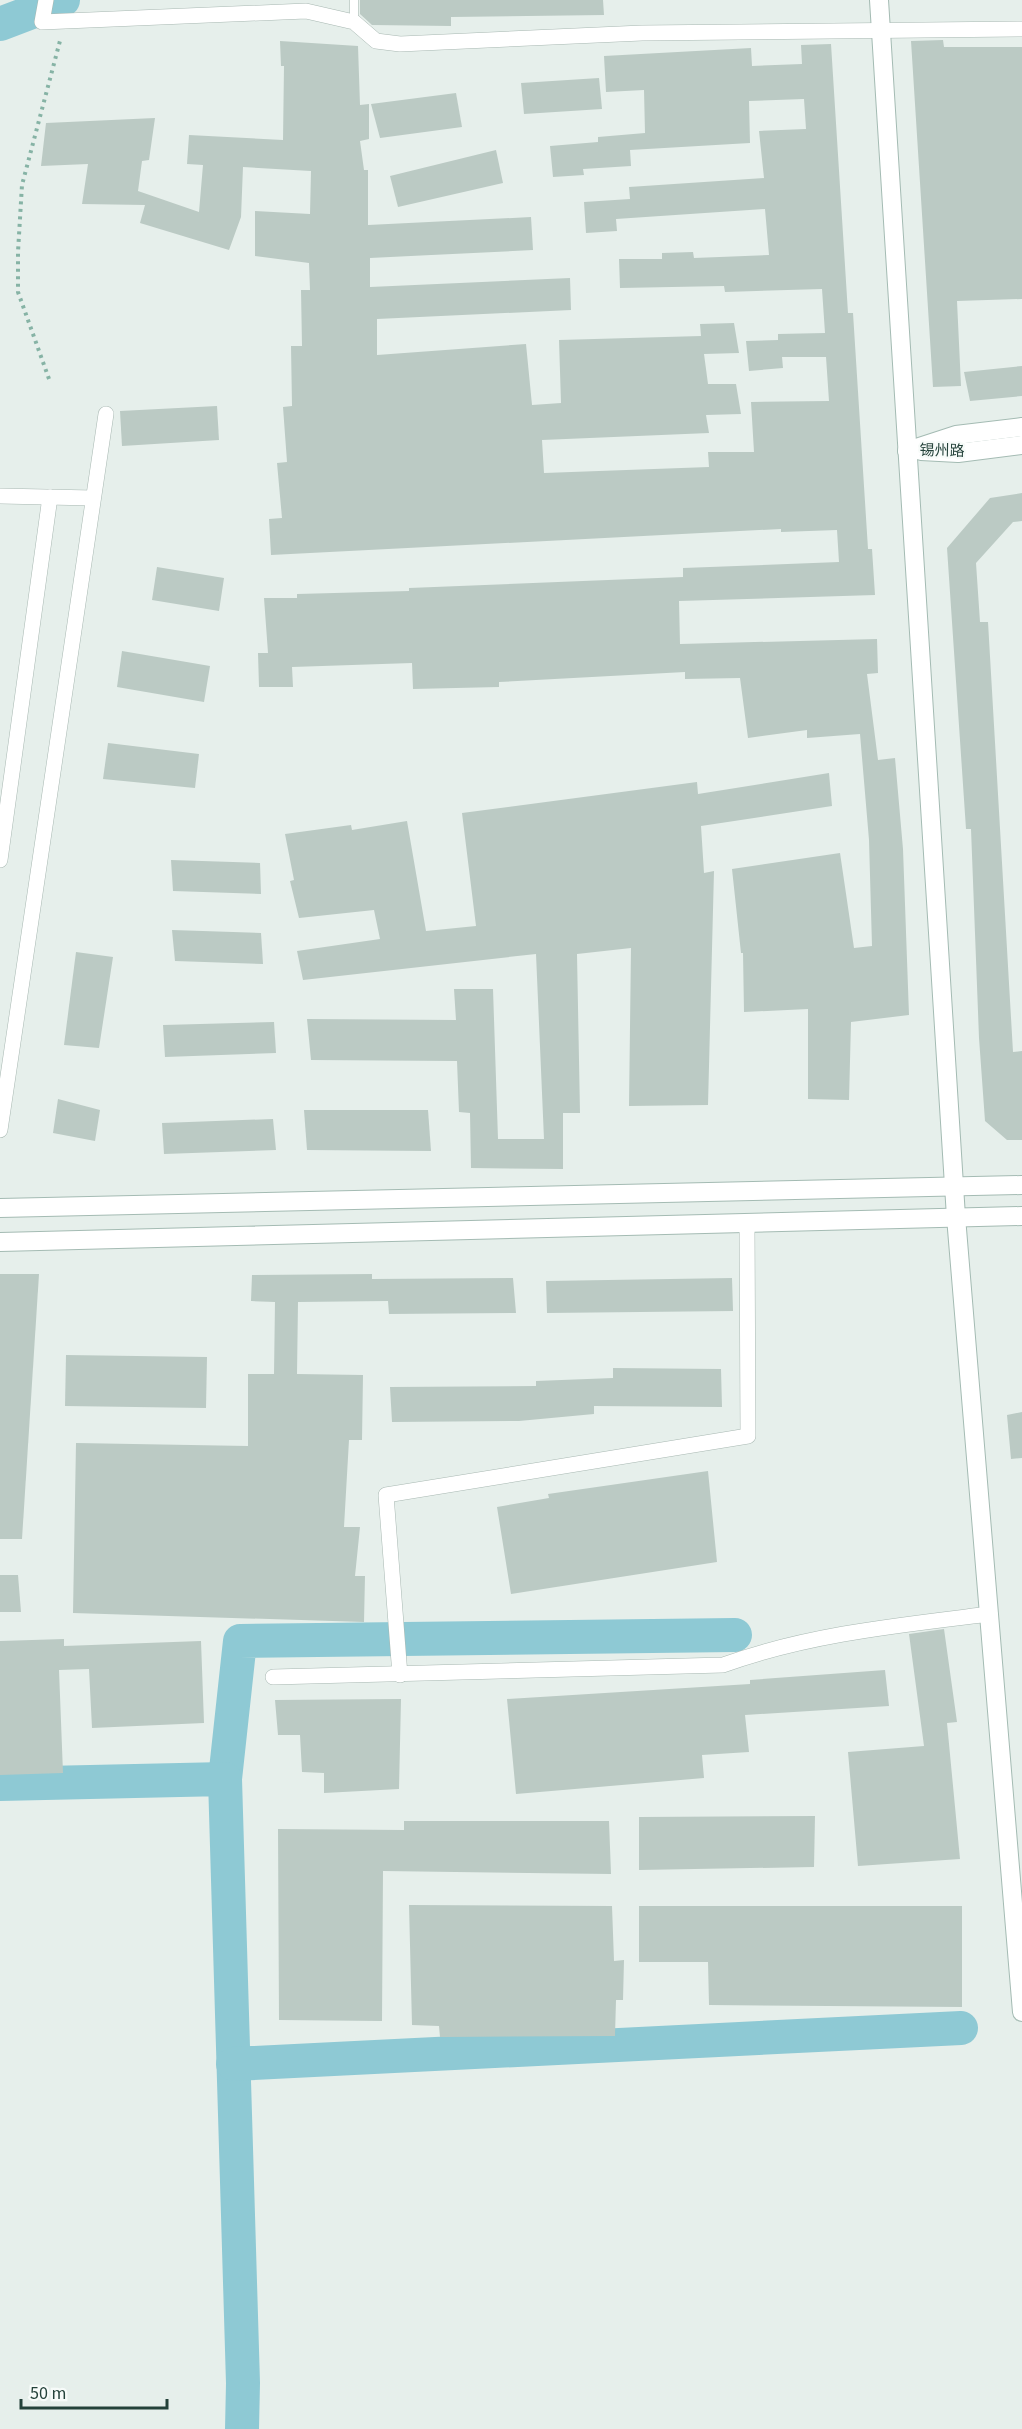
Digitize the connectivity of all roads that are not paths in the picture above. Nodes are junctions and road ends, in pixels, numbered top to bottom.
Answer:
1 (46, 0) edge
2 (354, 0) edge
3 (879, 0) edge
4 (354, 21) junction
5 (1022, 29) edge
6 (880, 32) junction
7 (106, 414) dead end
8 (1022, 427) edge
9 (1022, 445) edge
10 (907, 450) junction
11 (0, 496) edge
12 (50, 497) junction
13 (93, 498) junction
14 (0, 860) edge
15 (0, 1130) edge
16 (1022, 1185) edge
17 (956, 1186) junction
18 (0, 1208) edge
19 (956, 1216) junction
20 (1022, 1216) edge
21 (747, 1222) junction
22 (0, 1242) edge
23 (990, 1614) junction
24 (400, 1675) junction
25 (273, 1677) dead end
26 (1022, 2012) edge

1 - 4 street
2 - 4 lane
3 - 6 street
4 - 6 street
5 - 6 street
6 - 10 street
7 - 13 street
8 - 10 street, 锡州路
9 - 10 street, 锡州路
10 - 17 street
11 - 12 street
12 - 13 street
12 - 14 street
13 - 15 street
16 - 17 street
17 - 18 street
17 - 19 street
19 - 20 street
19 - 21 street
19 - 23 street
21 - 22 street
21 - 24 street
23 - 24 street
23 - 26 street
24 - 25 street

